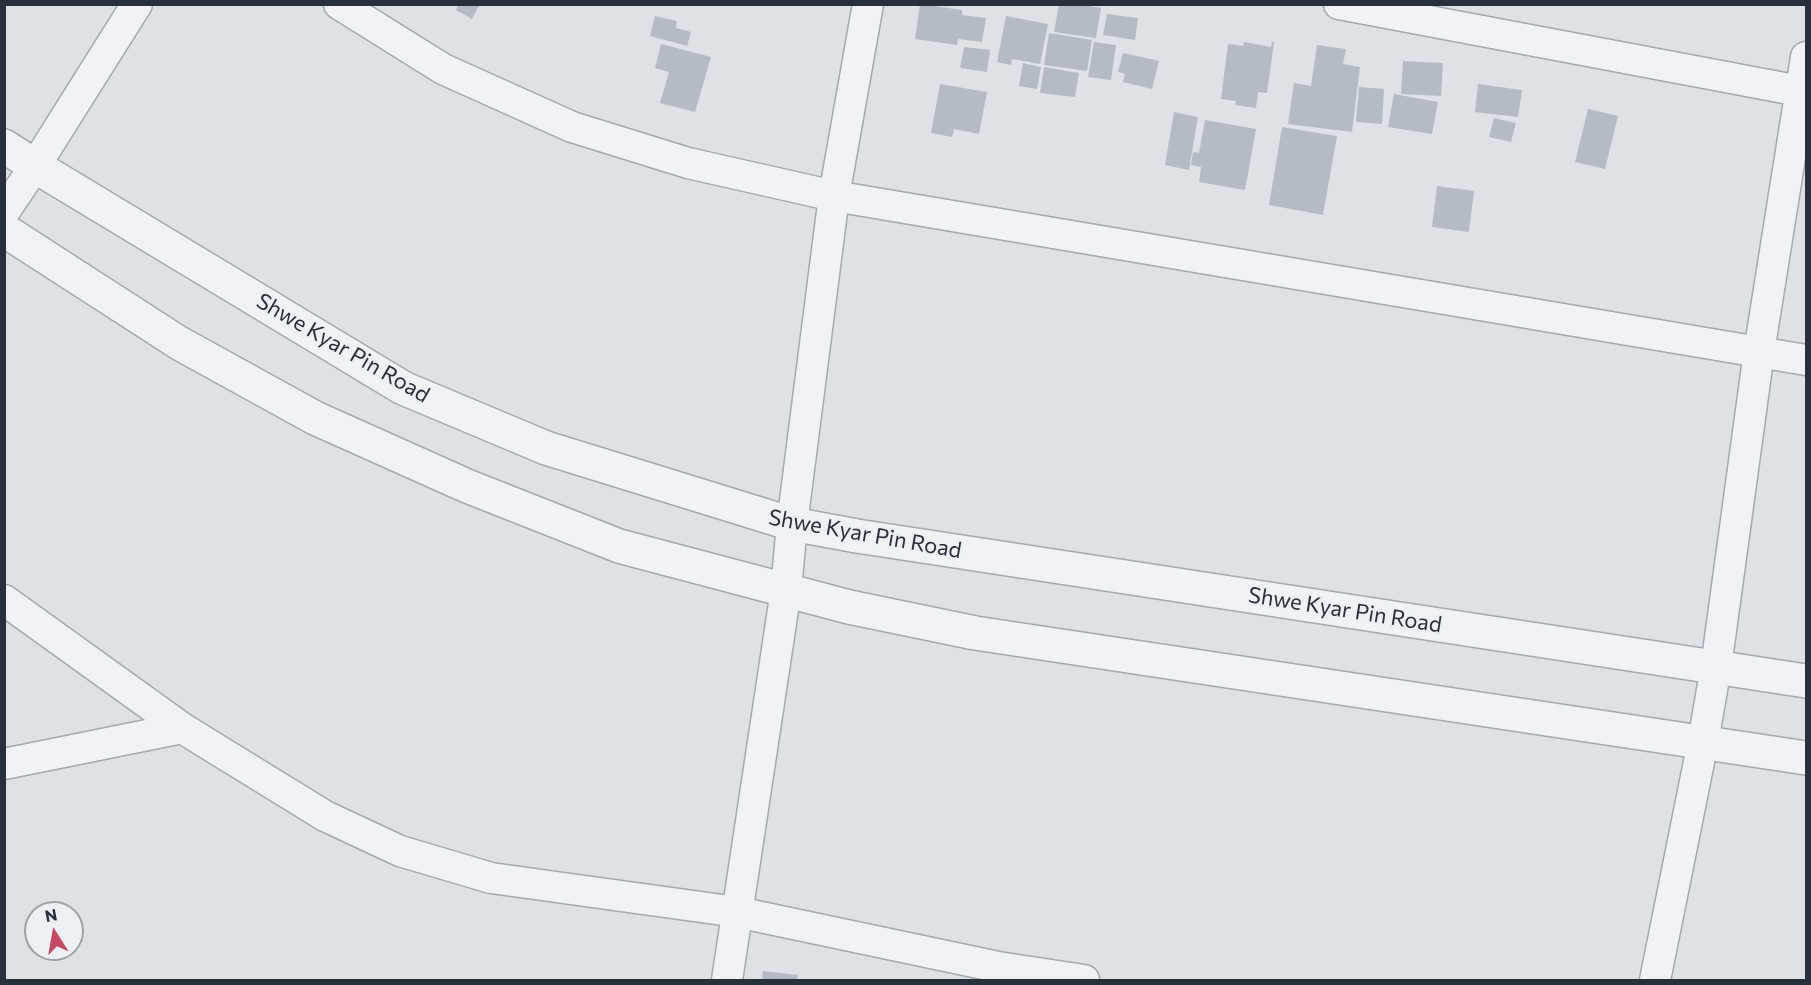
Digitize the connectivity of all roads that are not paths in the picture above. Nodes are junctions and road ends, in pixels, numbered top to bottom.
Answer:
1 (137, 4) edge
2 (339, 4) edge
3 (868, 4) edge
4 (1338, 4) edge
5 (1806, 57) edge
6 (1800, 91) junction
7 (4, 146) edge
8 (35, 166) junction
9 (834, 196) junction
10 (4, 212) edge
11 (4, 230) edge
12 (1759, 352) junction
13 (1806, 360) edge
14 (792, 524) junction
15 (786, 590) junction
16 (4, 600) edge
17 (1716, 667) junction
18 (1806, 681) edge
19 (182, 728) junction
20 (1702, 742) junction
21 (1806, 758) edge
22 (4, 764) edge
23 (737, 912) junction
24 (997, 974) edge
25 (727, 981) edge
26 (1084, 981) edge
27 (1655, 981) edge

1 - 8 street
2 - 9 street
3 - 9 street
4 - 6 street
5 - 6 street
6 - 12 street
7 - 8 street, Shwe Kyar Pin Road
8 - 10 street
8 - 14 street, Shwe Kyar Pin Road
9 - 12 street
9 - 14 street
11 - 15 street
12 - 13 street
12 - 17 street
14 - 15 street
14 - 17 street, Shwe Kyar Pin Road
15 - 20 street
15 - 23 street
16 - 19 street
17 - 18 street, Shwe Kyar Pin Road
17 - 20 street
19 - 22 street
19 - 23 street
20 - 21 street
20 - 27 street
23 - 24 street
23 - 25 street
24 - 26 street

